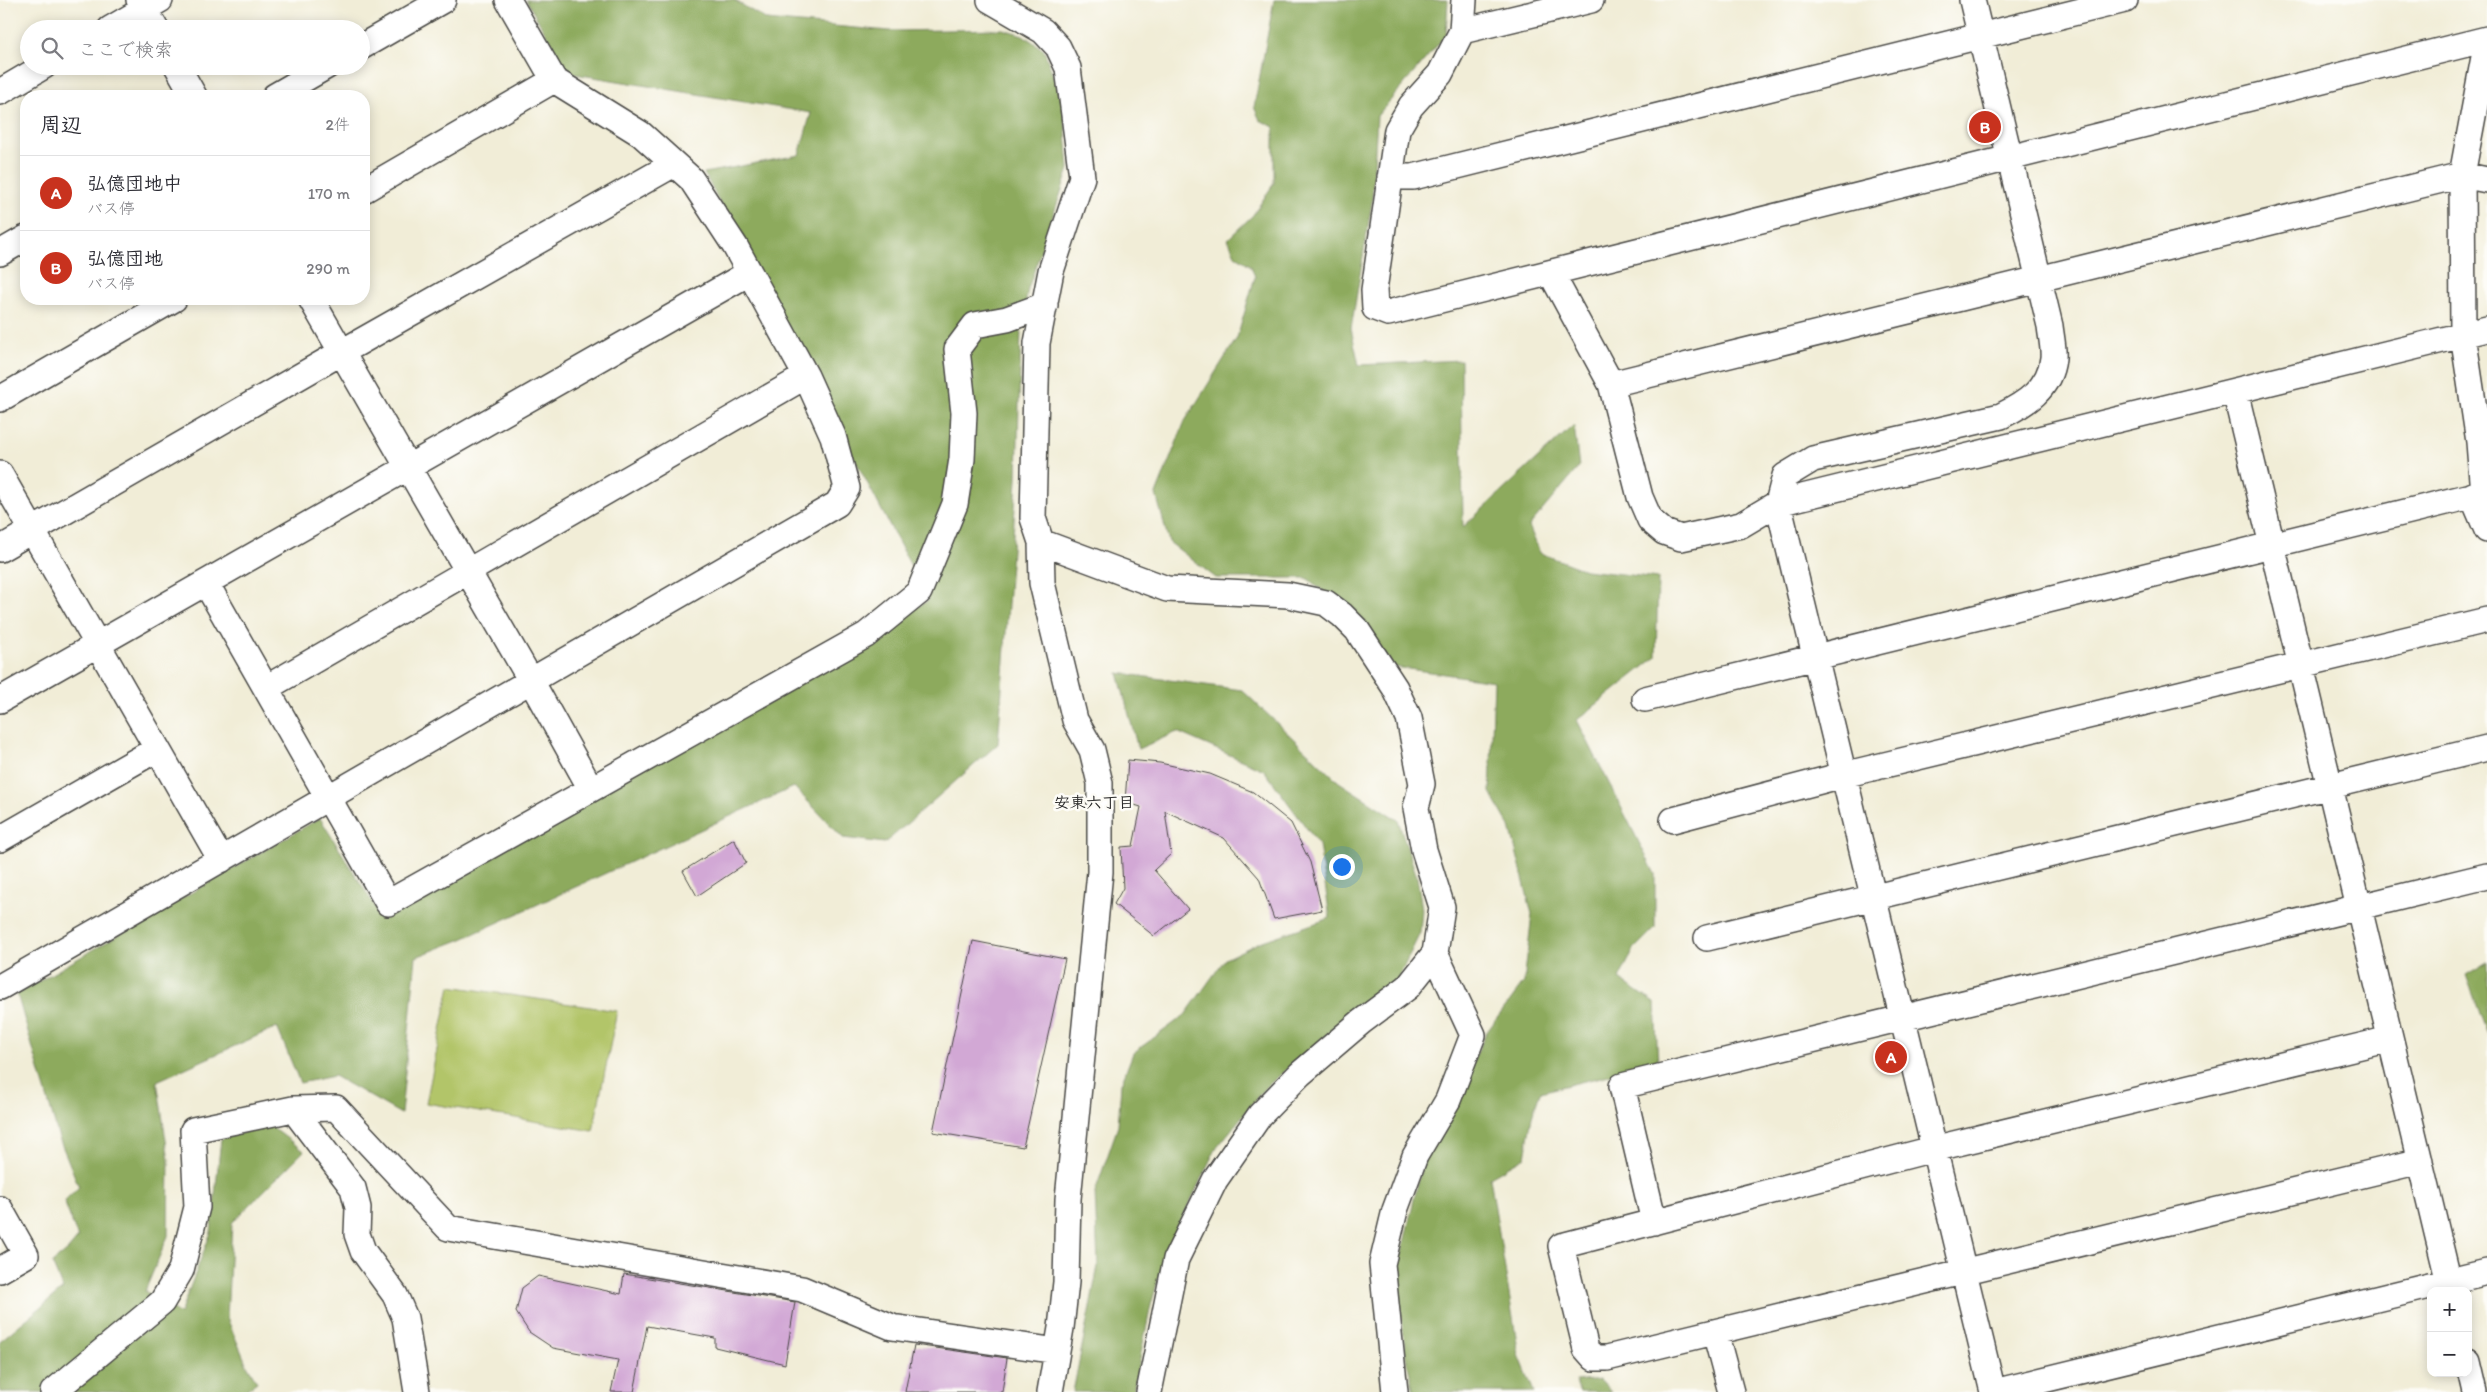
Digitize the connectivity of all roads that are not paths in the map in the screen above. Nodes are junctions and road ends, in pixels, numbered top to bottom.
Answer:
1 (443, 0) edge
2 (508, 0) edge
3 (990, 0) edge
4 (1464, 0) edge
5 (1591, 0) edge
6 (1972, 0) edge
7 (2125, 0) edge
8 (150, 9) edge
9 (128, 20) edge
10 (1462, 31) junction
11 (1981, 35) junction
12 (2487, 40) edge
13 (370, 42) edge
14 (29, 75) edge
15 (182, 75) edge
16 (311, 75) edge
17 (554, 80) junction
18 (191, 90) edge
19 (285, 90) edge
20 (0, 92) edge
21 (2010, 156) junction
22 (674, 164) junction
23 (2462, 176) junction
24 (1390, 177) junction
25 (2487, 180) edge
26 (370, 187) edge
27 (20, 241) edge
28 (0, 253) edge
29 (749, 273) junction
30 (1551, 273) junction
31 (2039, 278) junction
32 (163, 305) edge
33 (315, 305) edge
34 (1045, 305) junction
35 (2487, 329) edge
36 (2463, 335) junction
37 (342, 352) junction
38 (806, 376) junction
39 (1611, 384) junction
40 (2235, 391) junction
41 (0, 398) edge
42 (408, 467) junction
43 (0, 474) edge
44 (2472, 496) junction
45 (1778, 503) junction
46 (32, 530) junction
47 (2487, 530) edge
48 (1041, 542) junction
49 (2272, 545) junction
50 (0, 549) edge
51 (468, 571) junction
52 (206, 582) junction
53 (2487, 620) edge
54 (98, 644) junction
55 (1815, 657) junction
56 (2301, 665) junction
57 (530, 679) junction
58 (266, 688) junction
59 (1645, 699) dead end
60 (0, 700) edge
61 (2487, 748) edge
62 (157, 749) junction
63 (1843, 775) junction
64 (2330, 787) junction
65 (591, 789) junction
66 (328, 797) junction
67 (1673, 820) dead end
68 (0, 839) edge
69 (221, 860) junction
70 (2487, 876) edge
71 (1872, 898) junction
72 (2358, 906) junction
73 (1707, 938) dead end
74 (1435, 953) junction
75 (0, 987) edge
76 (1902, 1019) junction
77 (2390, 1039) junction
78 (293, 1109) junction
79 (1934, 1149) junction
80 (2420, 1161) junction
81 (0, 1209) edge
82 (1654, 1222) junction
83 (0, 1270) edge
84 (1963, 1271) junction
85 (2487, 1272) edge
86 (2450, 1286) edge
87 (1715, 1332) junction
88 (1057, 1351) junction
89 (2472, 1377) edge
90 (53, 1392) edge
91 (417, 1392) edge
92 (1050, 1392) edge
93 (1149, 1392) edge
94 (1395, 1392) edge
95 (1731, 1392) edge
96 (1993, 1392) edge
97 (2475, 1392) edge

1 - 13 street
2 - 17 street
3 - 34 street
4 - 10 street
5 - 10 street
6 - 11 street
7 - 11 street
8 - 9 street
10 - 24 street
11 - 21 street
11 - 24 street
12 - 21 street
12 - 23 street
14 - 20 street
15 - 18 street
16 - 19 street
17 - 22 street
17 - 26 street
21 - 30 street
21 - 31 street
22 - 29 street
22 - 37 street
23 - 25 street
23 - 31 street
23 - 36 street
24 - 30 street
27 - 28 street
29 - 38 street
29 - 42 street
30 - 39 street
31 - 39 street
31 - 45 street
32 - 41 street
33 - 37 street
34 - 48 street
34 - 65 street
35 - 36 street
36 - 40 street
36 - 44 street
37 - 42 street
37 - 46 street
38 - 51 street
38 - 57 street
39 - 45 street
40 - 45 street
40 - 49 street
42 - 51 street
42 - 52 street
43 - 46 street
44 - 47 street
44 - 49 street
45 - 55 street
46 - 50 street
46 - 54 street
48 - 74 street
48 - 88 street
49 - 55 street
49 - 56 street
51 - 57 street
51 - 58 street
52 - 54 street
52 - 58 street
53 - 56 street
54 - 60 street
54 - 62 street
55 - 59 street
55 - 63 street
56 - 63 street
56 - 64 street
57 - 65 street
57 - 66 street
58 - 66 street
61 - 64 street
62 - 68 street
62 - 69 street
63 - 67 street
63 - 71 street
64 - 71 street
64 - 72 street
65 - 66 street
66 - 69 street
69 - 75 street
70 - 72 street
71 - 73 street
71 - 76 street
72 - 76 street
72 - 77 street
74 - 93 street
74 - 94 street
76 - 79 street
76 - 82 street
77 - 79 street
77 - 80 street
78 - 88 street
78 - 90 street
78 - 91 street
79 - 82 street
79 - 84 street
80 - 84 street
80 - 86 street
81 - 83 street
82 - 87 street
84 - 87 street
84 - 96 street
85 - 86 street
86 - 96 street
87 - 95 street
88 - 92 street
89 - 97 street

